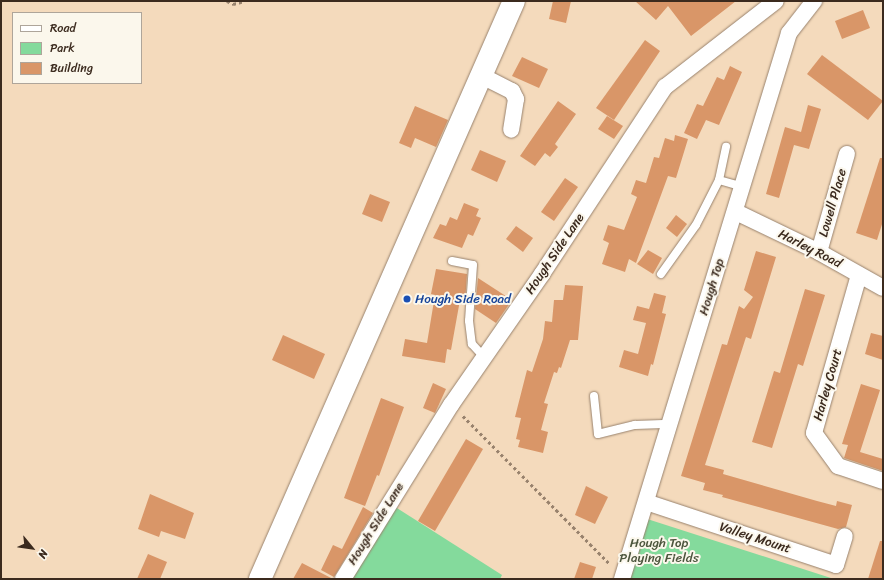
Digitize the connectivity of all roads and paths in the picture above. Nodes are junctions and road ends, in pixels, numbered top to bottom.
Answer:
1 (227, 1) edge
2 (245, 1) edge
3 (514, 1) edge
4 (776, 1) edge
5 (814, 1) edge
6 (482, 76) junction
7 (511, 130) dead end
8 (726, 147) dead end
9 (847, 154) dead end
10 (719, 180) junction
11 (743, 187) junction
12 (736, 212) junction
13 (819, 252) junction
14 (452, 262) dead end
15 (661, 274) dead end
16 (859, 275) junction
17 (883, 288) edge
18 (484, 356) junction
19 (594, 396) dead end
20 (451, 405) junction
21 (670, 424) junction
22 (883, 481) edge
23 (646, 502) junction
24 (845, 536) dead end
25 (622, 578) edge
26 (260, 579) edge
27 (343, 579) edge

1 - 2 path
3 - 6 main road
4 - 18 street, Hough Side Lane
5 - 11 street, Hough Top
6 - 7 street
6 - 26 main road
8 - 10 lane
9 - 13 street, Lowell Place
10 - 11 lane
10 - 15 lane
11 - 12 street, Hough Top
12 - 13 street, Harley Road
12 - 21 street, Hough Top
13 - 16 street, Harley Road
14 - 18 lane
16 - 17 street, Harley Road
16 - 22 street, Harley Court
18 - 20 street, Hough Side Lane
19 - 21 lane
20 - 25 path
20 - 27 street, Hough Side Lane
21 - 23 street, Hough Top
23 - 24 street, Valley Mount
23 - 25 street, Hough Top

